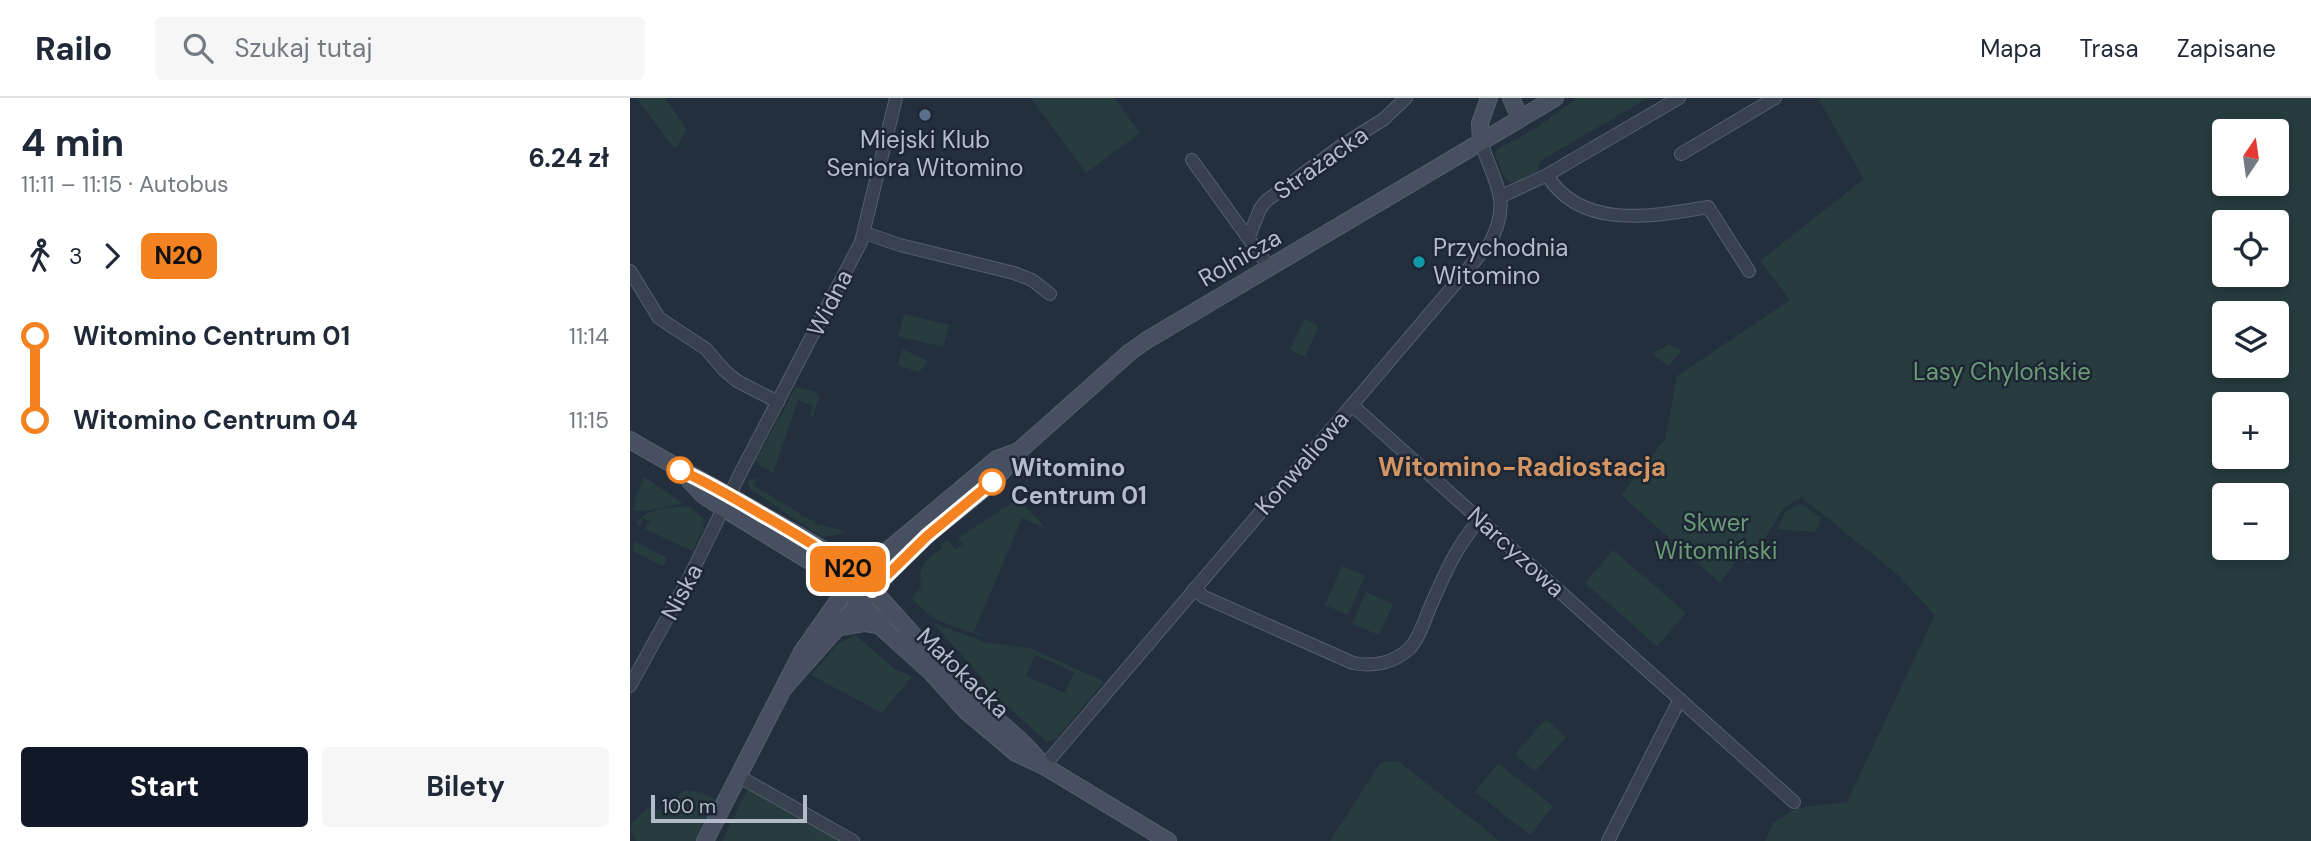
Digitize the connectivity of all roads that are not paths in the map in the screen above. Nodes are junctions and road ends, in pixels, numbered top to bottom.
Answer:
1 (896, 98) edge
2 (1406, 98) edge
3 (1489, 98) edge
4 (1511, 98) edge
5 (1555, 98) edge
6 (1679, 98) edge
7 (1775, 98) edge
8 (1520, 118) junction
9 (1481, 141) junction
10 (1681, 153) dead end
11 (1192, 160) dead end
12 (1547, 175) junction
13 (1502, 196) junction
14 (865, 233) junction
15 (1249, 237) junction
16 (1269, 267) junction
17 (630, 271) edge
18 (1749, 271) dead end
19 (1049, 294) dead end
20 (778, 402) junction
21 (1352, 405) junction
22 (630, 440) edge
23 (1019, 451) junction
24 (726, 502) junction
25 (1480, 519) junction
26 (853, 583) junction
27 (1194, 589) junction
28 (872, 590) junction
29 (859, 602) junction
30 (879, 625) junction
31 (836, 628) junction
32 (630, 685) edge
33 (784, 688) junction
34 (1680, 699) junction
35 (1044, 766) junction
36 (738, 776) junction
37 (1794, 802) dead end
38 (846, 839) edge
39 (705, 841) edge
40 (1168, 841) edge
41 (1608, 841) edge

1 - 14 street, Widna
2 - 15 street, Strażacka
3 - 9 main road
4 - 8 main road
5 - 8 main road, Rolnicza
6 - 12 street
7 - 10 street
8 - 9 main road, Rolnicza
9 - 13 street
9 - 16 main road, Rolnicza
11 - 15 street
12 - 13 street
12 - 18 street
13 - 21 street, Konwaliowa
14 - 19 street
14 - 20 street, Widna
15 - 16 street
16 - 23 main road, Rolnicza
17 - 20 street
20 - 24 street, Widna
21 - 25 street, Narcyzowa
21 - 27 street, Konwaliowa
22 - 24 main road
23 - 26 main road, Rolnicza
23 - 28 main road, Rolnicza
24 - 26 main road
24 - 32 street, Niska
25 - 27 street
25 - 34 street, Narcyzowa
26 - 28 main road, Małokacka
26 - 29 main road, Małokacka
26 - 33 main road, Rolnicza
27 - 35 street, Konwaliowa
28 - 29 main road, Rolnicza
28 - 35 main road, Małokacka
29 - 30 main road, Małokacka
29 - 31 main road, Rolnicza
30 - 31 main road
30 - 35 main road, Małokacka
31 - 33 main road, Rolnicza
33 - 36 main road
34 - 37 street, Narcyzowa
34 - 41 street
35 - 40 main road, Małokacka
36 - 38 street
36 - 39 main road

